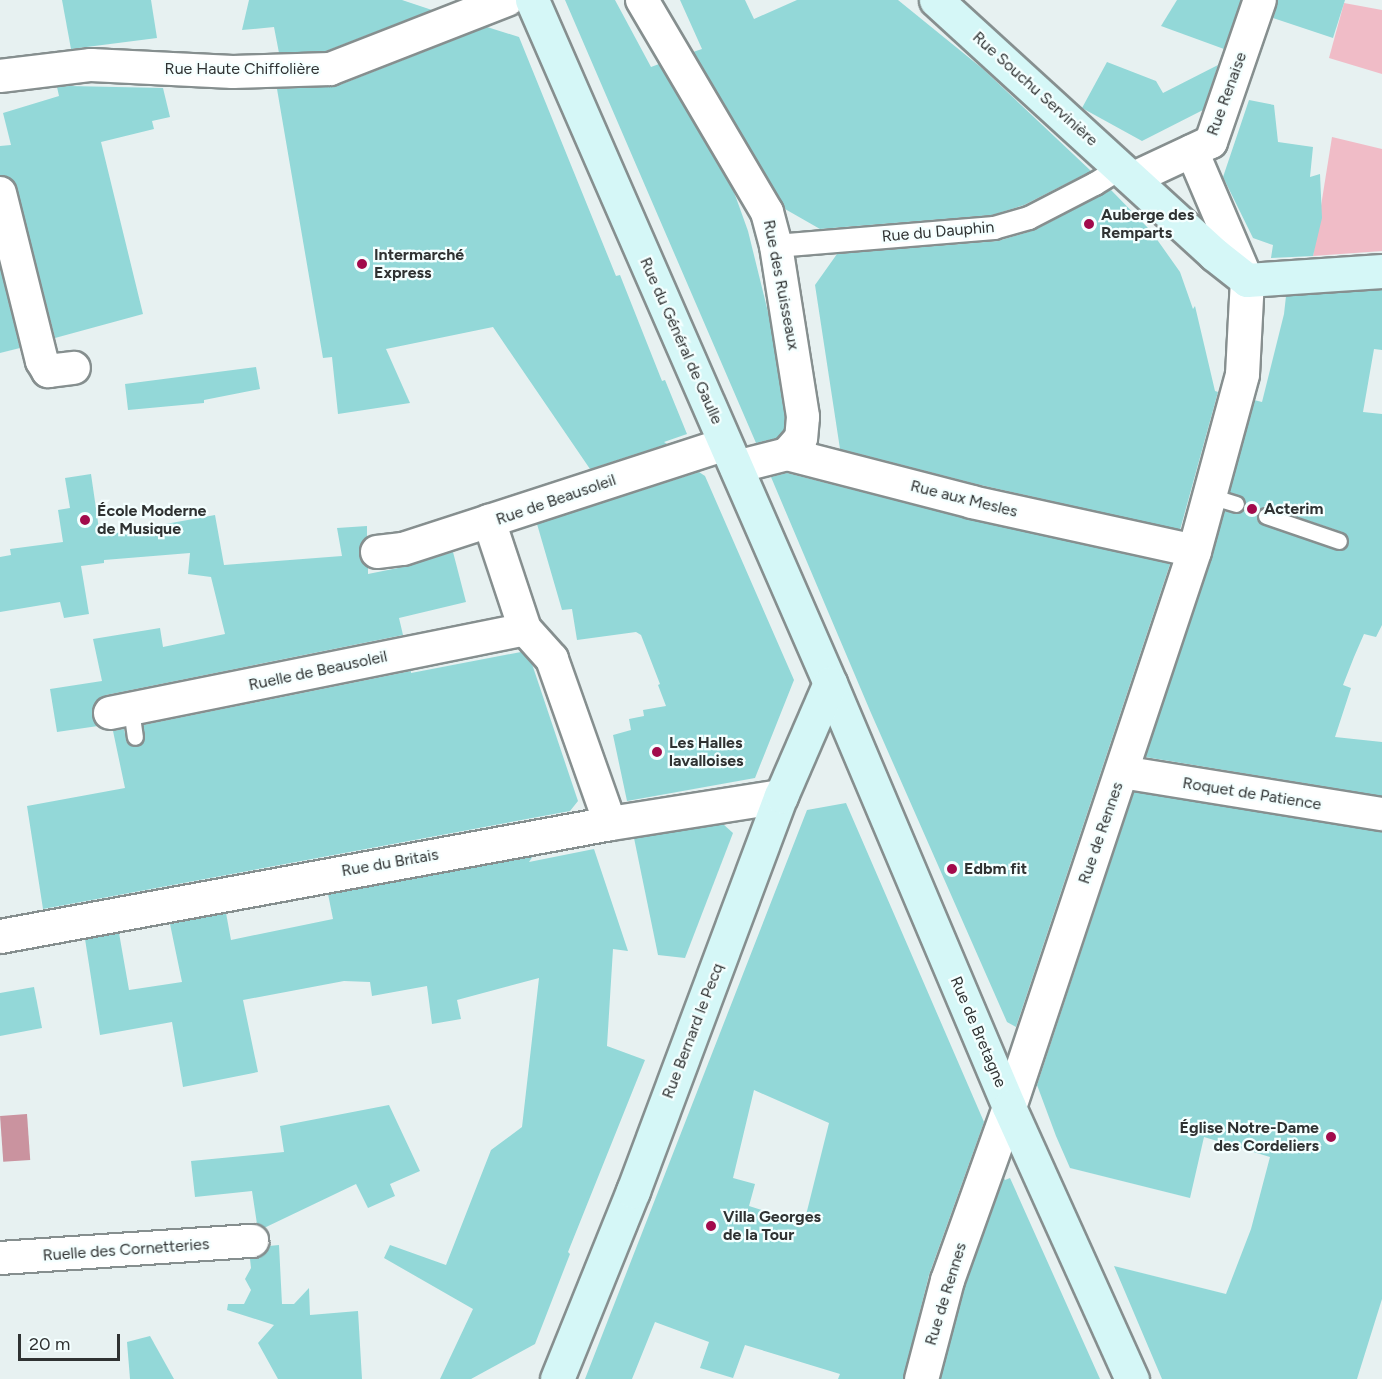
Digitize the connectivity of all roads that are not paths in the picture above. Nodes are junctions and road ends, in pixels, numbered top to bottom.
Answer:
1 (507, 0) edge
2 (532, 0) edge
3 (642, 0) edge
4 (936, 0) edge
5 (1260, 0) edge
6 (0, 76) edge
7 (1192, 151) junction
8 (1127, 173) junction
9 (0, 194) edge
10 (776, 246) junction
11 (1382, 271) edge
12 (1247, 280) junction
13 (74, 368) dead end
14 (787, 454) junction
15 (731, 455) junction
16 (1266, 516) dead end
17 (489, 521) junction
18 (1339, 541) dead end
19 (1194, 551) junction
20 (377, 552) dead end
21 (525, 629) junction
22 (830, 683) junction
23 (125, 720) dead end
24 (1122, 772) junction
25 (781, 796) junction
26 (1382, 814) edge
27 (610, 823) junction
28 (0, 936) edge
29 (1009, 1107) junction
30 (252, 1241) dead end
31 (0, 1258) edge
32 (554, 1378) edge
33 (921, 1379) edge
34 (1132, 1379) edge

1 - 6 street, Rue Haute Chiffolière
2 - 15 main road, Rue du Général de Gaulle
3 - 10 street, Rue des Ruisseaux
4 - 8 main road, Rue Souchu Servinière
5 - 7 street, Rue Renaise
7 - 8 street, Rue Renaise
7 - 12 street
8 - 10 street, Rue du Dauphin
8 - 12 main road, Rue Souchu Servinière
9 - 13 street
10 - 14 street, Rue des Ruisseaux
11 - 12 main road
12 - 19 street, Rue de Rennes
14 - 15 street, Rue aux Mesles
14 - 19 street, Rue aux Mesles
15 - 17 street, Rue de Beausoleil
15 - 22 main road, Rue du Général de Gaulle
16 - 18 lane
17 - 20 street
17 - 21 street, Rue de Beausoleil
19 - 24 street, Rue de Rennes
21 - 23 street, Ruelle de Beausoleil
21 - 27 street, Rue de Beausoleil
22 - 25 main road, Rue Bernard le Pecq
22 - 29 main road, Rue de Bretagne
24 - 26 street, Roquet de Patience
24 - 29 street, Rue de Rennes
25 - 27 street, Rue du Britais
25 - 32 main road, Rue Bernard le Pecq
27 - 28 street, Rue du Britais
29 - 33 street, Rue de Rennes
29 - 34 main road, Rue de Bretagne
30 - 31 street, Ruelle des Cornetteries

